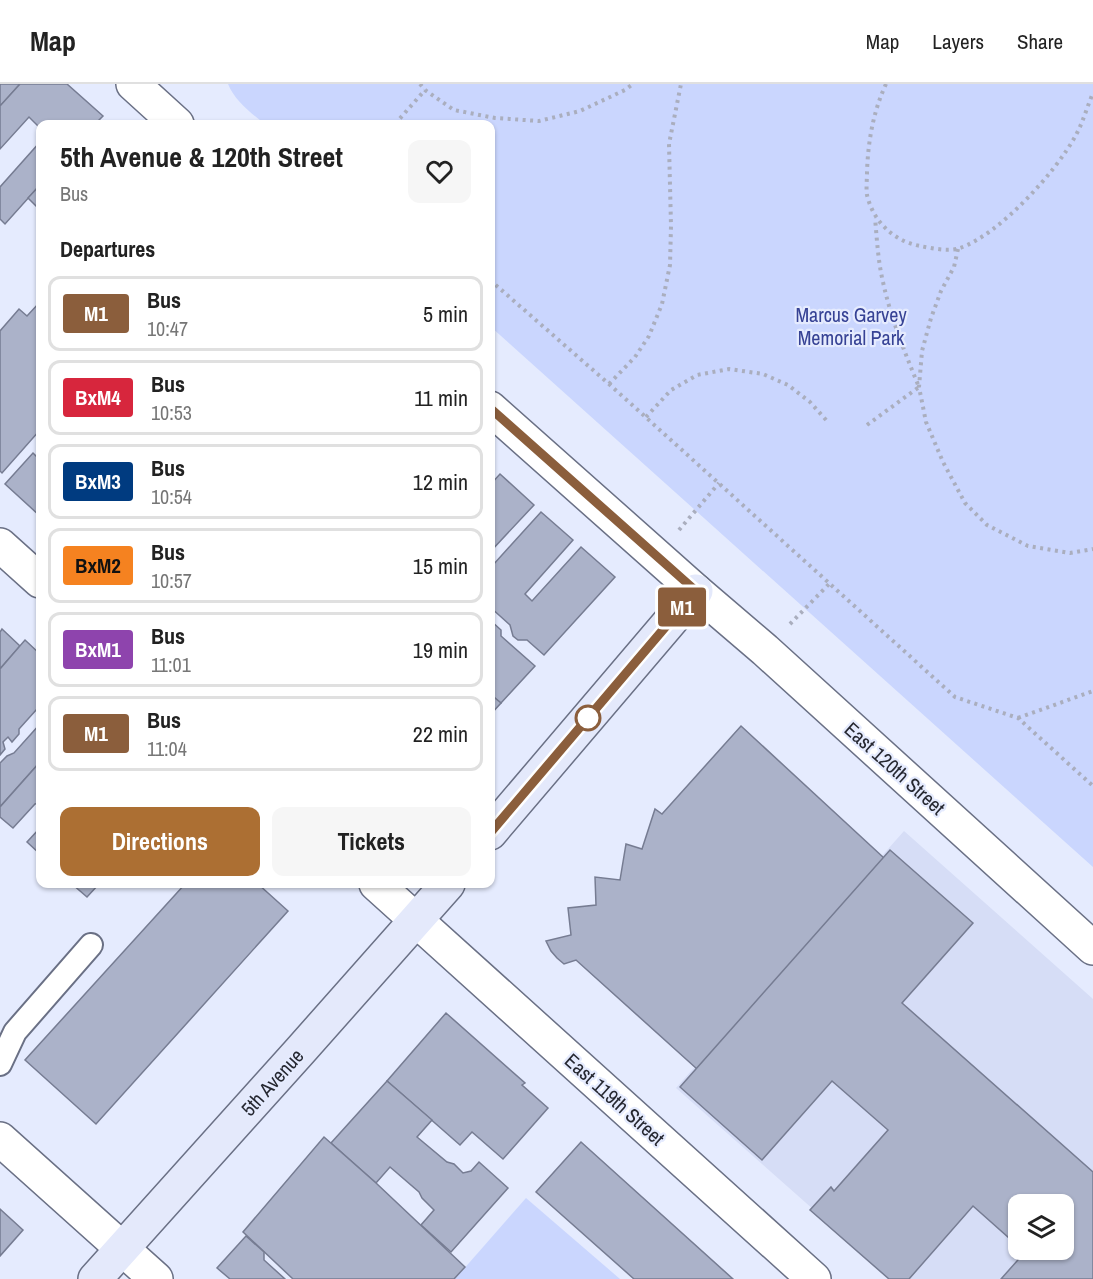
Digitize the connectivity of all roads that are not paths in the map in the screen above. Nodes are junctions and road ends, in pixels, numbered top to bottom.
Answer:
1 (133, 84) edge
2 (173, 120) edge
3 (495, 412) edge
4 (0, 545) edge
5 (36, 577) edge
6 (696, 591) junction
7 (495, 827) edge
8 (381, 888) edge
9 (445, 888) edge
10 (417, 920) junction
11 (91, 945) dead end
12 (1093, 948) edge
13 (0, 1064) edge
14 (0, 1139) edge
15 (122, 1249) junction
16 (95, 1279) edge
17 (156, 1279) edge
18 (814, 1279) edge

1 - 2 street
3 - 6 street, East 120th Street
4 - 5 street
6 - 7 main road
6 - 12 street, East 120th Street
8 - 10 street, East 119th Street
9 - 10 main road, 5th Avenue
10 - 15 main road, 5th Avenue
10 - 18 street, East 119th Street
11 - 13 lane
14 - 15 street
15 - 16 main road, 5th Avenue
15 - 17 street

